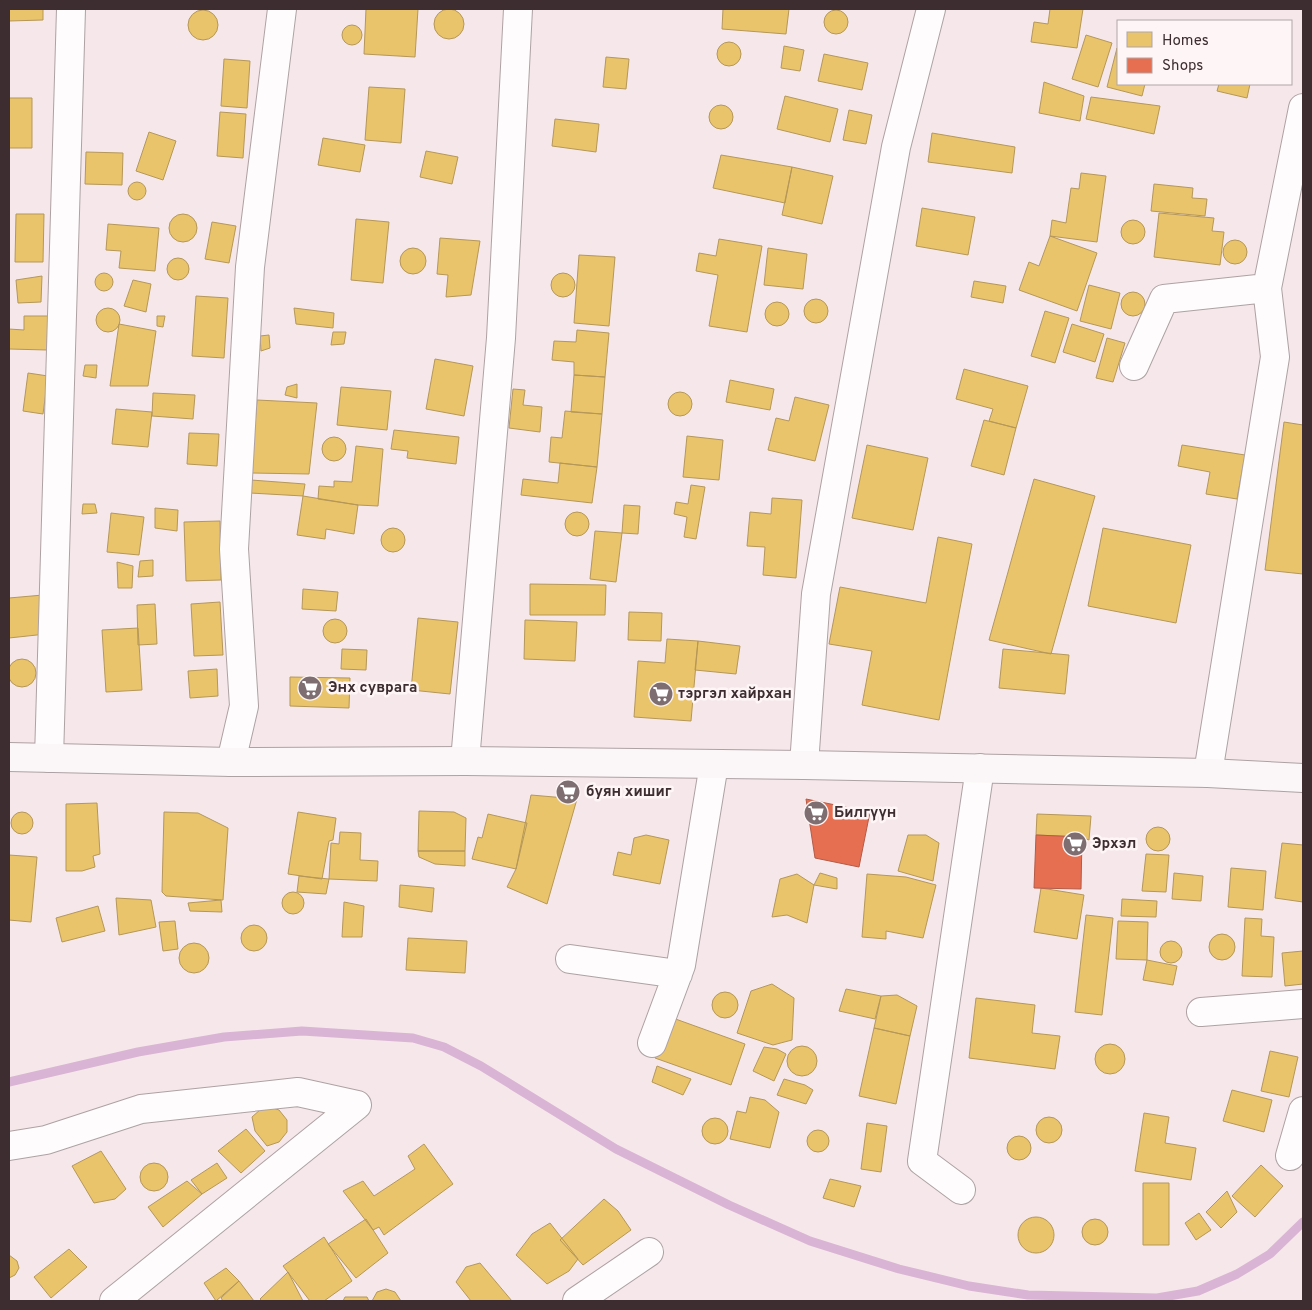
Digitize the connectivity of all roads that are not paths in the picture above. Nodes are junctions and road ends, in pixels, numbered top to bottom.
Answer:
1 (70, 9) edge
2 (282, 9) edge
3 (518, 9) edge
4 (931, 9) edge
5 (1303, 108) edge
6 (1266, 288) junction
7 (1134, 366) dead end
8 (9, 758) edge
9 (49, 758) junction
10 (465, 761) junction
11 (231, 762) junction
12 (714, 764) junction
13 (804, 765) junction
14 (980, 768) junction
15 (1208, 773) junction
16 (1303, 778) edge
17 (570, 959) dead end
18 (678, 974) junction
19 (1303, 1004) edge
20 (1201, 1012) dead end
21 (652, 1044) dead end
22 (1303, 1111) edge
23 (9, 1146) edge
24 (1290, 1156) dead end
25 (961, 1190) dead end
26 (649, 1252) dead end
27 (114, 1301) edge
28 (578, 1301) edge

1 - 9 street
2 - 11 street
3 - 10 street
4 - 13 street
5 - 6 street
6 - 7 street
6 - 15 street
8 - 9 main road
9 - 11 main road
10 - 11 main road
10 - 12 main road
12 - 13 main road
12 - 18 street
13 - 14 main road
14 - 15 main road
14 - 25 street
15 - 16 main road
17 - 18 street
18 - 21 street
19 - 20 street
22 - 24 street
23 - 27 street
26 - 28 street

